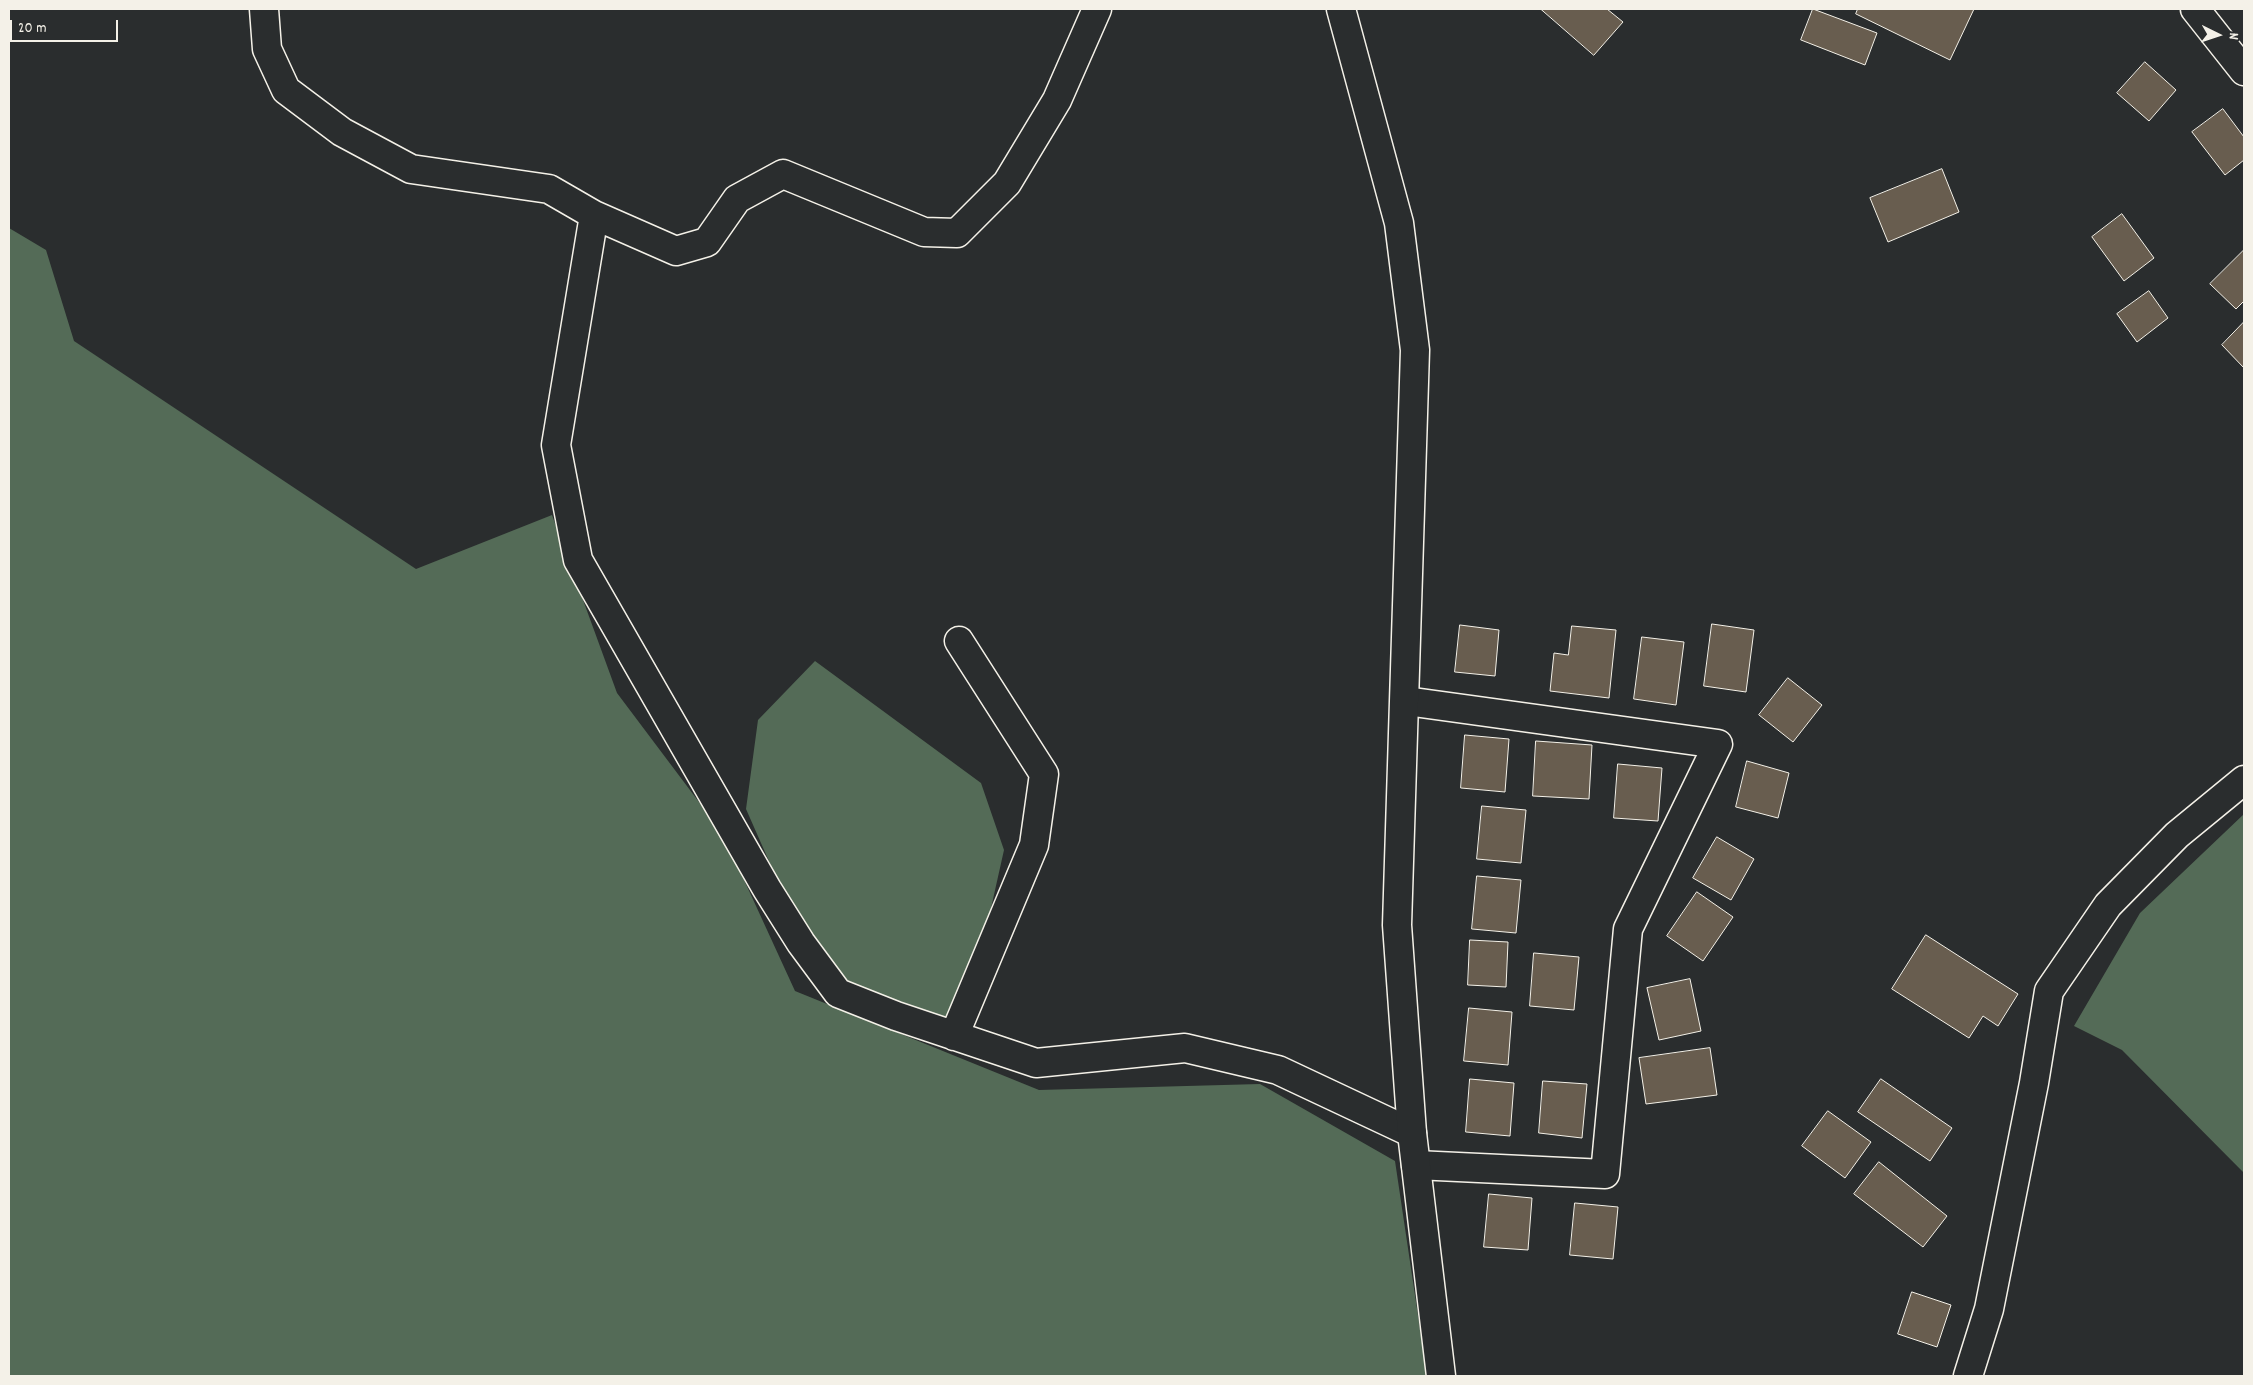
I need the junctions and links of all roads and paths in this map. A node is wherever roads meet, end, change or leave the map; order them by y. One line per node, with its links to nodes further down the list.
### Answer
1 (264, 9): 6 (street)
2 (1097, 9): 6 (street)
3 (1342, 9): 8 (street)
4 (2195, 9): 5 (street)
5 (2244, 70)
6 (594, 214): 10 (street)
7 (959, 641): 10 (street)
8 (1406, 701): 11 (street); 12 (street)
9 (2244, 780): 14 (street)
10 (954, 1036): 11 (street)
11 (1412, 1134): 12 (street)
12 (1416, 1165): 13 (street)
13 (1441, 1376)
14 (1968, 1376)

